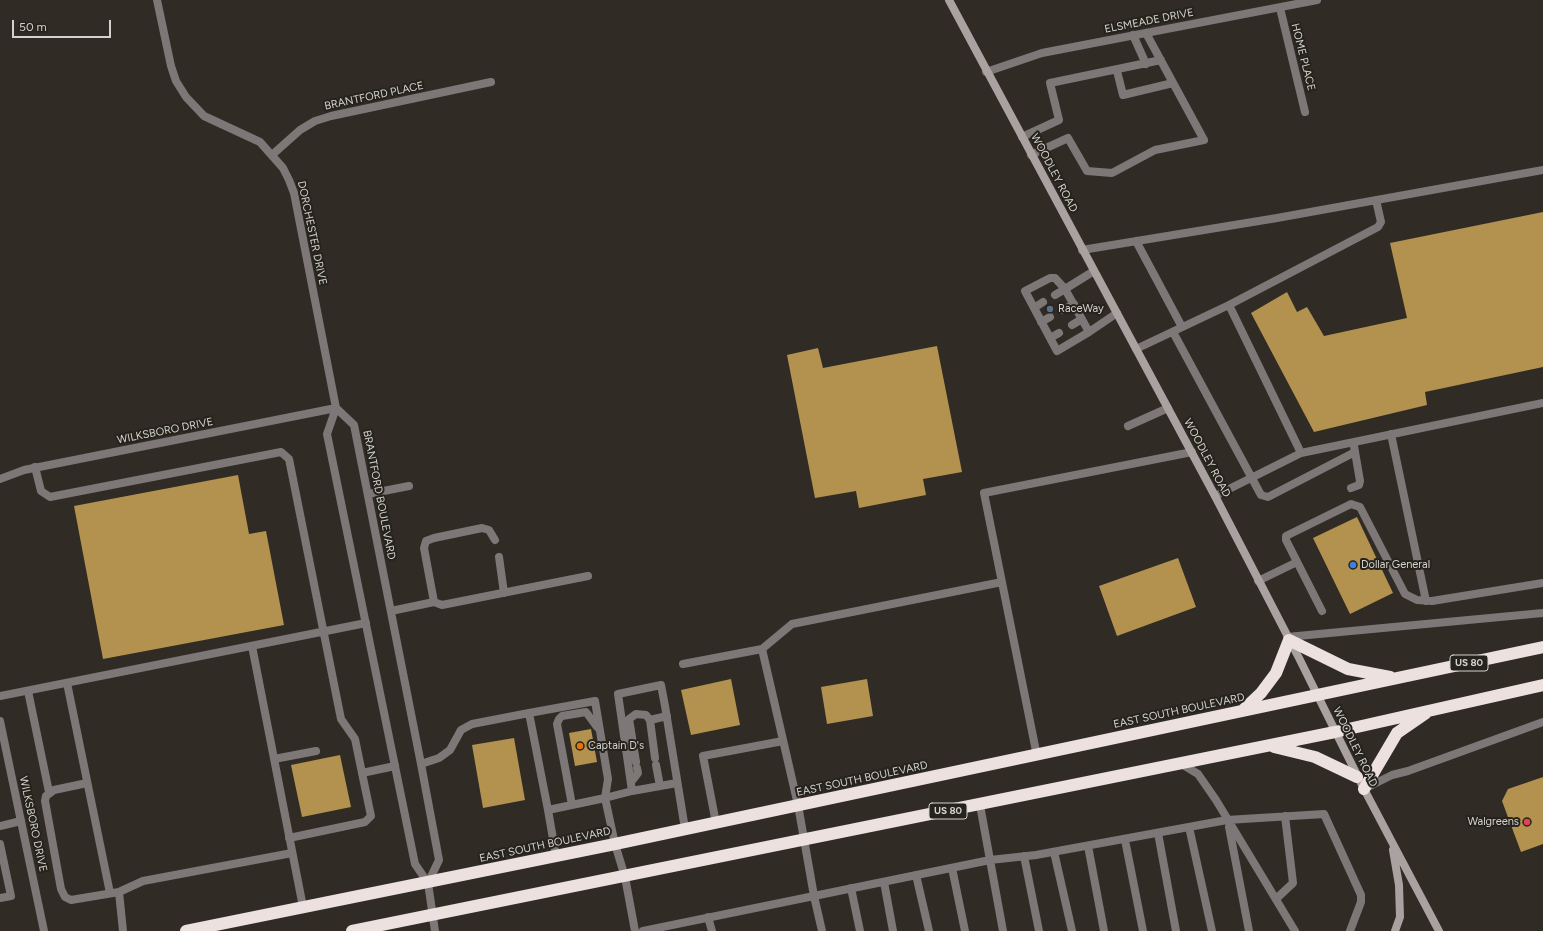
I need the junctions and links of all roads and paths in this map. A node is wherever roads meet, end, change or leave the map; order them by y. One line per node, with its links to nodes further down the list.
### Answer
1 (157, 0): 15 (street, DORCHESTER DRIVE)
2 (949, 0): 10 (street, WOODLEY ROAD)
3 (1317, 0): 4 (street, ELSMEADE DRIVE)
4 (1280, 8): 5 (street, ELSMEADE DRIVE); 13 (street, HOME PLACE)
5 (1146, 33): 6 (street, ELSMEADE DRIVE); 7 (street)
6 (1133, 35): 8 (street); 10 (street, ELSMEADE DRIVE)
7 (1161, 60): 8 (street); 12 (street)
8 (1146, 64): 9 (street)
9 (1117, 71): 12 (street); 14 (street)
10 (986, 72): 14 (street, WOODLEY ROAD)
11 (491, 82): 15 (street, BRANTFORD PLACE)
12 (1173, 83): 16 (street)
13 (1305, 112)
14 (1022, 137): 16 (street, WOODLEY ROAD)
15 (272, 155): 41 (street, DORCHESTER DRIVE)
16 (1032, 155): 20 (street, WOODLEY ROAD)
17 (1543, 170): 18 (street)
18 (1376, 200): 19 (street); 26 (street)
19 (1136, 241): 20 (street); 34 (street)
20 (1082, 250): 21 (street, WOODLEY ROAD)
21 (1094, 271): 22 (street); 29 (street, WOODLEY ROAD)
22 (1065, 289): 23 (street); 25 (street); 27 (street)
23 (1055, 295)
24 (1043, 302): 27 (street)
25 (1074, 304): 28 (street); 31 (street)
26 (1229, 305): 34 (street); 48 (street)
27 (1034, 308): 32 (street)
28 (1063, 310)
29 (1117, 313): 35 (street); 39 (street, WOODLEY ROAD)
30 (1050, 317): 32 (street)
31 (1082, 319): 33 (street); 35 (street)
32 (1041, 322): 38 (street)
33 (1072, 325)
34 (1182, 328): 36 (street)
35 (1089, 332): 38 (street)
36 (1172, 332): 39 (street); 50 (street)
37 (1059, 333): 38 (street)
38 (1050, 338)
39 (1136, 349): 42 (street, WOODLEY ROAD)
40 (1543, 403): 44 (street)
41 (336, 408): 49 (street, WILKSBORO DRIVE); 54 (street, BRANTFORD BOULEVARD); 69 (street)
42 (1168, 408): 43 (street); 46 (street, WOODLEY ROAD)
43 (1128, 426)
44 (1391, 434): 45 (street); 64 (street)
45 (1353, 442): 47 (street); 48 (street)
46 (1192, 452): 55 (street, WOODLEY ROAD); 61 (street)
47 (1355, 452): 50 (street); 53 (street)
48 (1301, 453): 50 (street)
49 (35, 467): 51 (street, WILKSBORO DRIVE); 70 (street)
50 (1250, 477): 55 (street)
51 (0, 479)
52 (409, 486): 54 (street)
53 (1351, 488)
54 (368, 494): 66 (street, BRANTFORD BOULEVARD)
55 (1215, 496): 60 (street, WOODLEY ROAD)
56 (495, 540): 65 (street)
57 (498, 557): 63 (street)
58 (1297, 562): 60 (street); 64 (street); 67 (street)
59 (588, 576): 63 (street)
60 (1258, 581): 71 (street, WOODLEY ROAD)
61 (1002, 582): 74 (street); 95 (street)
62 (1543, 583): 64 (street)
63 (504, 593): 65 (street)
64 (1426, 601)
65 (434, 602): 66 (street)
66 (392, 611): 98 (street, BRANTFORD BOULEVARD)
67 (1322, 611)
68 (1543, 613): 71 (street)
69 (366, 623): 70 (street); 99 (street)
70 (323, 631): 72 (street); 100 (street)
71 (1288, 638): 76 (highway); 80 (street, WOODLEY ROAD); 83 (highway)
72 (252, 646): 77 (street); 96 (street)
73 (1543, 647): 76 (highway, EAST SOUTH BOULEVARD / US 80)
74 (762, 649): 75 (street); 91 (street)
75 (684, 664)
76 (1396, 678): 80 (highway, EAST SOUTH BOULEVARD / US 80)
77 (67, 683): 79 (street); 102 (street)
78 (1543, 685): 82 (highway, US 80)
79 (28, 691): 81 (street); 107 (street)
80 (1317, 695): 83 (highway, EAST SOUTH BOULEVARD / US 80); 90 (street, WOODLEY ROAD)
81 (0, 696)
82 (1432, 710): 90 (highway, US 80); 106 (highway)
83 (1241, 712): 95 (highway, EAST SOUTH BOULEVARD / US 80)
84 (529, 713): 89 (street); 98 (street); 112 (street)
85 (667, 716): 86 (street); 103 (street); 105 (street)
86 (650, 720): 104 (street); 105 (street)
87 (0, 721): 92 (street, WILKSBORO DRIVE)
88 (1543, 722): 106 (street)
89 (600, 731): 108 (street); 109 (street)
90 (1335, 732): 93 (highway, US 80); 101 (street, WOODLEY ROAD)
91 (783, 741): 110 (street); 116 (street)
92 (2, 743): 115 (street, WILKSBORO DRIVE)
93 (1267, 746): 97 (highway, US 80); 101 (highway)
94 (316, 751): 96 (street)
95 (1037, 756): 110 (highway, EAST SOUTH BOULEVARD / US 80)
96 (274, 760): 121 (street)
97 (1180, 763): 111 (highway, US 80); 114 (street)
98 (421, 764): 138 (street, BRANTFORD BOULEVARD)
99 (395, 766): 100 (street); 138 (street)
100 (362, 773): 121 (street)
101 (1357, 776): 106 (street, WOODLEY ROAD)
102 (87, 783): 107 (street); 141 (street)
103 (677, 783): 104 (street); 119 (street)
104 (660, 786): 105 (street)
105 (632, 787): 108 (street)
106 (1364, 789): 124 (street, WOODLEY ROAD)
107 (49, 792): 141 (street)
108 (605, 798): 109 (street); 126 (street)
109 (572, 805): 112 (street)
110 (798, 805): 116 (highway, EAST SOUTH BOULEVARD / US 80); 123 (street)
111 (980, 805): 123 (highway, US 80); 133 (street)
112 (548, 810): 130 (street)
113 (1286, 816): 114 (street); 144 (street); 170 (street)
114 (1228, 820): 118 (street); 144 (street); 168 (street)
115 (21, 822): 117 (street); 148 (street, WILKSBORO DRIVE)
116 (716, 822): 119 (highway, EAST SOUTH BOULEVARD / US 80)
117 (0, 826)
118 (1189, 827): 120 (street); 167 (street)
119 (685, 829): 126 (highway, EAST SOUTH BOULEVARD / US 80)
120 (1158, 832): 122 (street); 166 (street)
121 (289, 838): 129 (street)
122 (1125, 840): 127 (street); 165 (street)
123 (804, 841): 136 (highway, US 80); 142 (street)
124 (1391, 842): 171 (street); 172 (street, WOODLEY ROAD)
125 (0, 844): 132 (street)
126 (615, 844): 130 (highway, EAST SOUTH BOULEVARD / US 80); 136 (street)
127 (1088, 846): 128 (street); 164 (street)
128 (1054, 852): 131 (street); 163 (street)
129 (292, 853): 140 (street); 145 (street)
130 (556, 856): 138 (highway, EAST SOUTH BOULEVARD / US 80)
131 (1024, 856): 133 (street); 162 (street)
132 (2, 860): 143 (street)
133 (990, 860): 134 (street); 161 (street)
134 (952, 868): 135 (street); 160 (street)
135 (916, 875): 137 (street); 159 (street)
136 (625, 877): 146 (highway, US 80); 153 (street)
137 (884, 882): 139 (street); 158 (street)
138 (428, 883): 145 (highway, EAST SOUTH BOULEVARD / US 80); 146 (street)
139 (851, 888): 142 (street); 157 (street)
140 (119, 892): 141 (street); 149 (street)
141 (110, 893)
142 (814, 896): 147 (street); 156 (street)
143 (0, 898)
144 (1276, 899): 169 (street)
145 (303, 908): 150 (highway, EAST SOUTH BOULEVARD / US 80)
146 (433, 915): 151 (highway, US 80); 152 (street)
147 (708, 917): 154 (street); 155 (street)
148 (44, 931)
149 (123, 931)
150 (186, 931)
151 (352, 931)
152 (435, 931)
153 (635, 931)
154 (643, 931)
155 (712, 931)
156 (822, 931)
157 (860, 931)
158 (894, 931)
159 (929, 931)
160 (965, 931)
161 (1004, 931)
162 (1039, 931)
163 (1072, 931)
164 (1104, 931)
165 (1143, 931)
166 (1176, 931)
167 (1212, 931)
168 (1249, 931)
169 (1295, 931)
170 (1350, 931)
171 (1395, 931)
172 (1439, 931)

